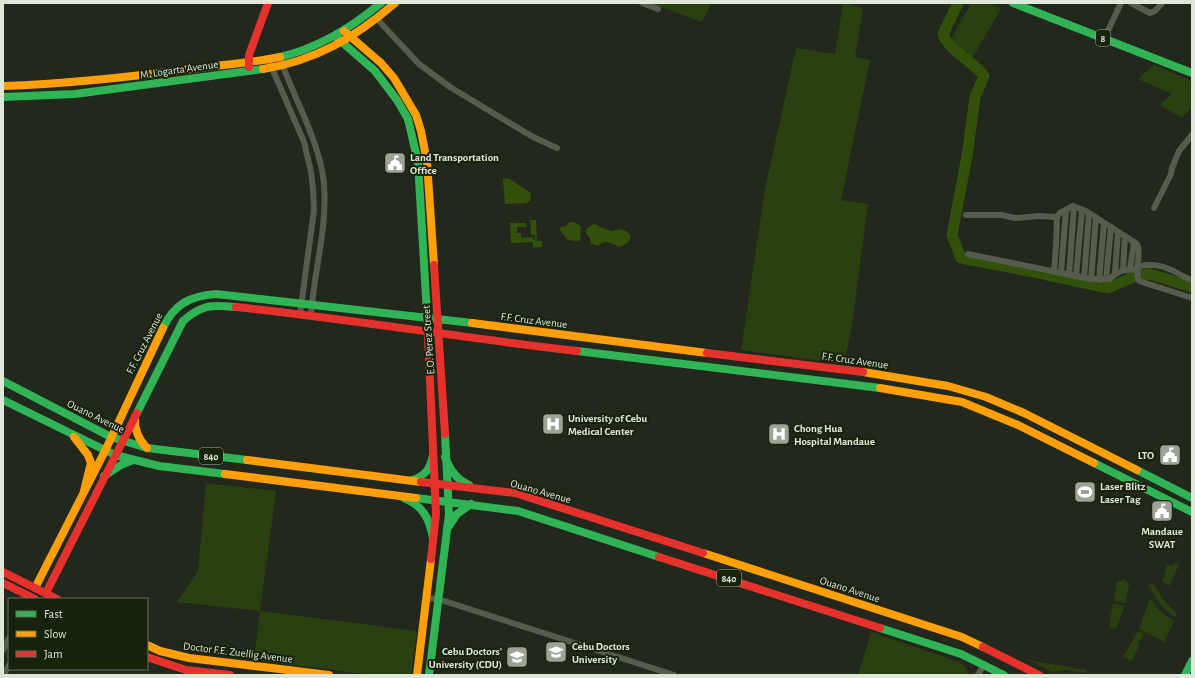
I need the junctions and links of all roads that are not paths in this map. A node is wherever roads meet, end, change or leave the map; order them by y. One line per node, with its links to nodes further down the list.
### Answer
1 (268, 3): 18 (main road)
2 (381, 3): 11 (main road, M. Logarta Avenue)
3 (395, 3): 10 (main road, M. Logarta Avenue)
4 (642, 3): 9 (street)
5 (1013, 3): 14 (main road, 8)
6 (1120, 3): 14 (street)
7 (1131, 3): 8 (street)
8 (1162, 3)
9 (658, 9)
10 (377, 19): 13 (main road, M. Logarta Avenue); 26 (street)
11 (344, 31): 12 (main road, M. Logarta Avenue); 13 (main road, E.O. Perez Street)
12 (335, 36): 15 (main road, E.O. Perez Street); 16 (main road, M. Logarta Avenue)
13 (352, 37): 15 (main road, M. Logarta Avenue); 27 (main road, E.O. Perez Street)
14 (1104, 39): 22 (main road, 8)
15 (343, 42): 19 (main road, M. Logarta Avenue); 28 (main road, E.O. Perez Street)
16 (279, 57): 17 (main road, M. Logarta Avenue); 19 (street)
17 (268, 59): 18 (main road, M. Logarta Avenue); 20 (street)
18 (248, 62): 21 (main road); 23 (main road, M. Logarta Avenue)
19 (282, 65): 20 (main road, M. Logarta Avenue); 63 (street)
20 (271, 67): 21 (main road, M. Logarta Avenue); 62 (street)
21 (250, 71): 24 (main road, M. Logarta Avenue)
22 (1192, 73)
23 (3, 86)
24 (3, 97)
25 (1192, 135): 30 (street)
26 (557, 148)
27 (429, 185): 28 (main road); 67 (main road, E.O. Perez Street)
28 (420, 186): 66 (main road, E.O. Perez Street)
29 (1074, 207): 31 (street); 32 (street); 43 (street)
30 (1154, 208)
31 (1066, 210): 35 (street); 42 (street)
32 (1082, 210): 34 (street); 44 (street)
33 (966, 214): 35 (street)
34 (1089, 214): 36 (street); 45 (street)
35 (1057, 217): 41 (street)
36 (1096, 218): 37 (street); 46 (street)
37 (1104, 223): 38 (street); 47 (street)
38 (1111, 227): 39 (street); 58 (street)
39 (1118, 232): 40 (street); 51 (street)
40 (1125, 236): 49 (street); 52 (street)
41 (1056, 246): 42 (street); 50 (street)
42 (1063, 246): 43 (street); 53 (street)
43 (1071, 246): 44 (street); 54 (street)
44 (1079, 246): 45 (street); 55 (street)
45 (1086, 246): 46 (street); 56 (street)
46 (1094, 247): 47 (street); 57 (street)
47 (1101, 247): 59 (street)
48 (968, 254): 50 (street)
49 (1123, 270): 51 (street); 52 (street)
50 (1054, 272): 53 (street)
51 (1115, 273): 58 (street)
52 (1135, 273): 60 (street); 61 (street)
53 (1062, 274): 54 (street)
54 (1069, 275): 55 (street)
55 (1076, 276): 56 (street)
56 (1084, 278): 57 (street)
57 (1091, 279): 59 (street)
58 (1106, 279): 59 (street)
59 (1099, 280)
60 (1192, 280)
61 (1192, 298)
62 (301, 303): 63 (main road, F.F. Cruz Avenue); 64 (street); 74 (main road, F.F. Cruz Avenue)
63 (312, 304): 65 (street); 66 (main road, F.F. Cruz Avenue)
64 (300, 314): 65 (main road); 72 (main road)
65 (311, 315): 68 (main road)
66 (426, 317): 67 (main road, F.F. Cruz Avenue); 68 (main road, E.O. Perez Street)
67 (437, 318): 69 (main road, E.O. Perez Street); 89 (main road, F.F. Cruz Avenue)
68 (427, 332): 69 (main road); 79 (main road, E.O. Perez Street)
69 (439, 334): 80 (main road, E.O. Perez Street); 93 (main road)
70 (3, 381): 74 (main road, Ouano Avenue / 840)
71 (3, 400): 73 (main road, 840)
72 (135, 417): 75 (main road); 76 (main road)
73 (72, 434): 77 (main road, 840); 87 (main road)
74 (111, 437): 75 (main road, Ouano Avenue / 840); 77 (main road, F.F. Cruz Avenue)
75 (122, 441): 76 (main road, Ouano Avenue / 840); 78 (main road)
76 (147, 448): 83 (main road, Ouano Avenue / 840)
77 (104, 451): 78 (main road, 840); 87 (main road, F.F. Cruz Avenue)
78 (115, 455): 81 (main road, 840); 82 (main road)
79 (433, 455): 83 (main road); 84 (main road, E.O. Perez Street)
80 (445, 457): 85 (main road, E.O. Perez Street); 86 (main road)
81 (133, 460): 82 (main road); 88 (main road, 840)
82 (104, 476): 101 (main road)
83 (410, 481): 84 (main road, Ouano Avenue / 840)
84 (434, 484): 85 (main road, Ouano Avenue / 840); 90 (main road, E.O. Perez Street)
85 (447, 486): 86 (main road, Ouano Avenue / 840); 91 (main road, E.O. Perez Street)
86 (481, 489): 96 (main road, Ouano Avenue / 840)
87 (84, 491): 100 (main road, F.F. Cruz Avenue)
88 (394, 495): 90 (main road, 840); 95 (main road)
89 (1192, 498)
90 (435, 500): 91 (main road, 840); 95 (main road, E.O. Perez Street)
91 (448, 501): 92 (main road, 840); 94 (main road, E.O. Perez Street)
92 (471, 504): 94 (main road); 97 (main road, 840)
93 (1192, 512)
94 (447, 529): 104 (main road, E.O. Perez Street)
95 (433, 539): 103 (main road, E.O. Perez Street)
96 (663, 541): 97 (main road); 118 (main road, Ouano Avenue / 840)
97 (660, 556): 110 (main road, 840)
98 (3, 572): 100 (main road)
99 (3, 583): 102 (main road)
100 (35, 588): 101 (main road); 102 (street, F.F. Cruz Avenue)
101 (44, 596)
102 (32, 598)
103 (427, 598): 104 (street); 113 (main road, E.O. Perez Street)
104 (438, 599): 114 (main road, E.O. Perez Street); 115 (street)
105 (8, 640): 107 (street)
106 (148, 645): 112 (main road, Doctor F.E. Zuellig Avenue)
107 (3, 650)
108 (148, 657): 111 (main road, Doctor F.E. Zuellig Avenue)
109 (1192, 661): 119 (main road)
110 (984, 664): 116 (street); 117 (main road, 840)
111 (230, 675)
112 (329, 675)
113 (417, 675)
114 (429, 675)
115 (674, 675)
116 (978, 675)
117 (1004, 675)
118 (1039, 675)
119 (1185, 675)

